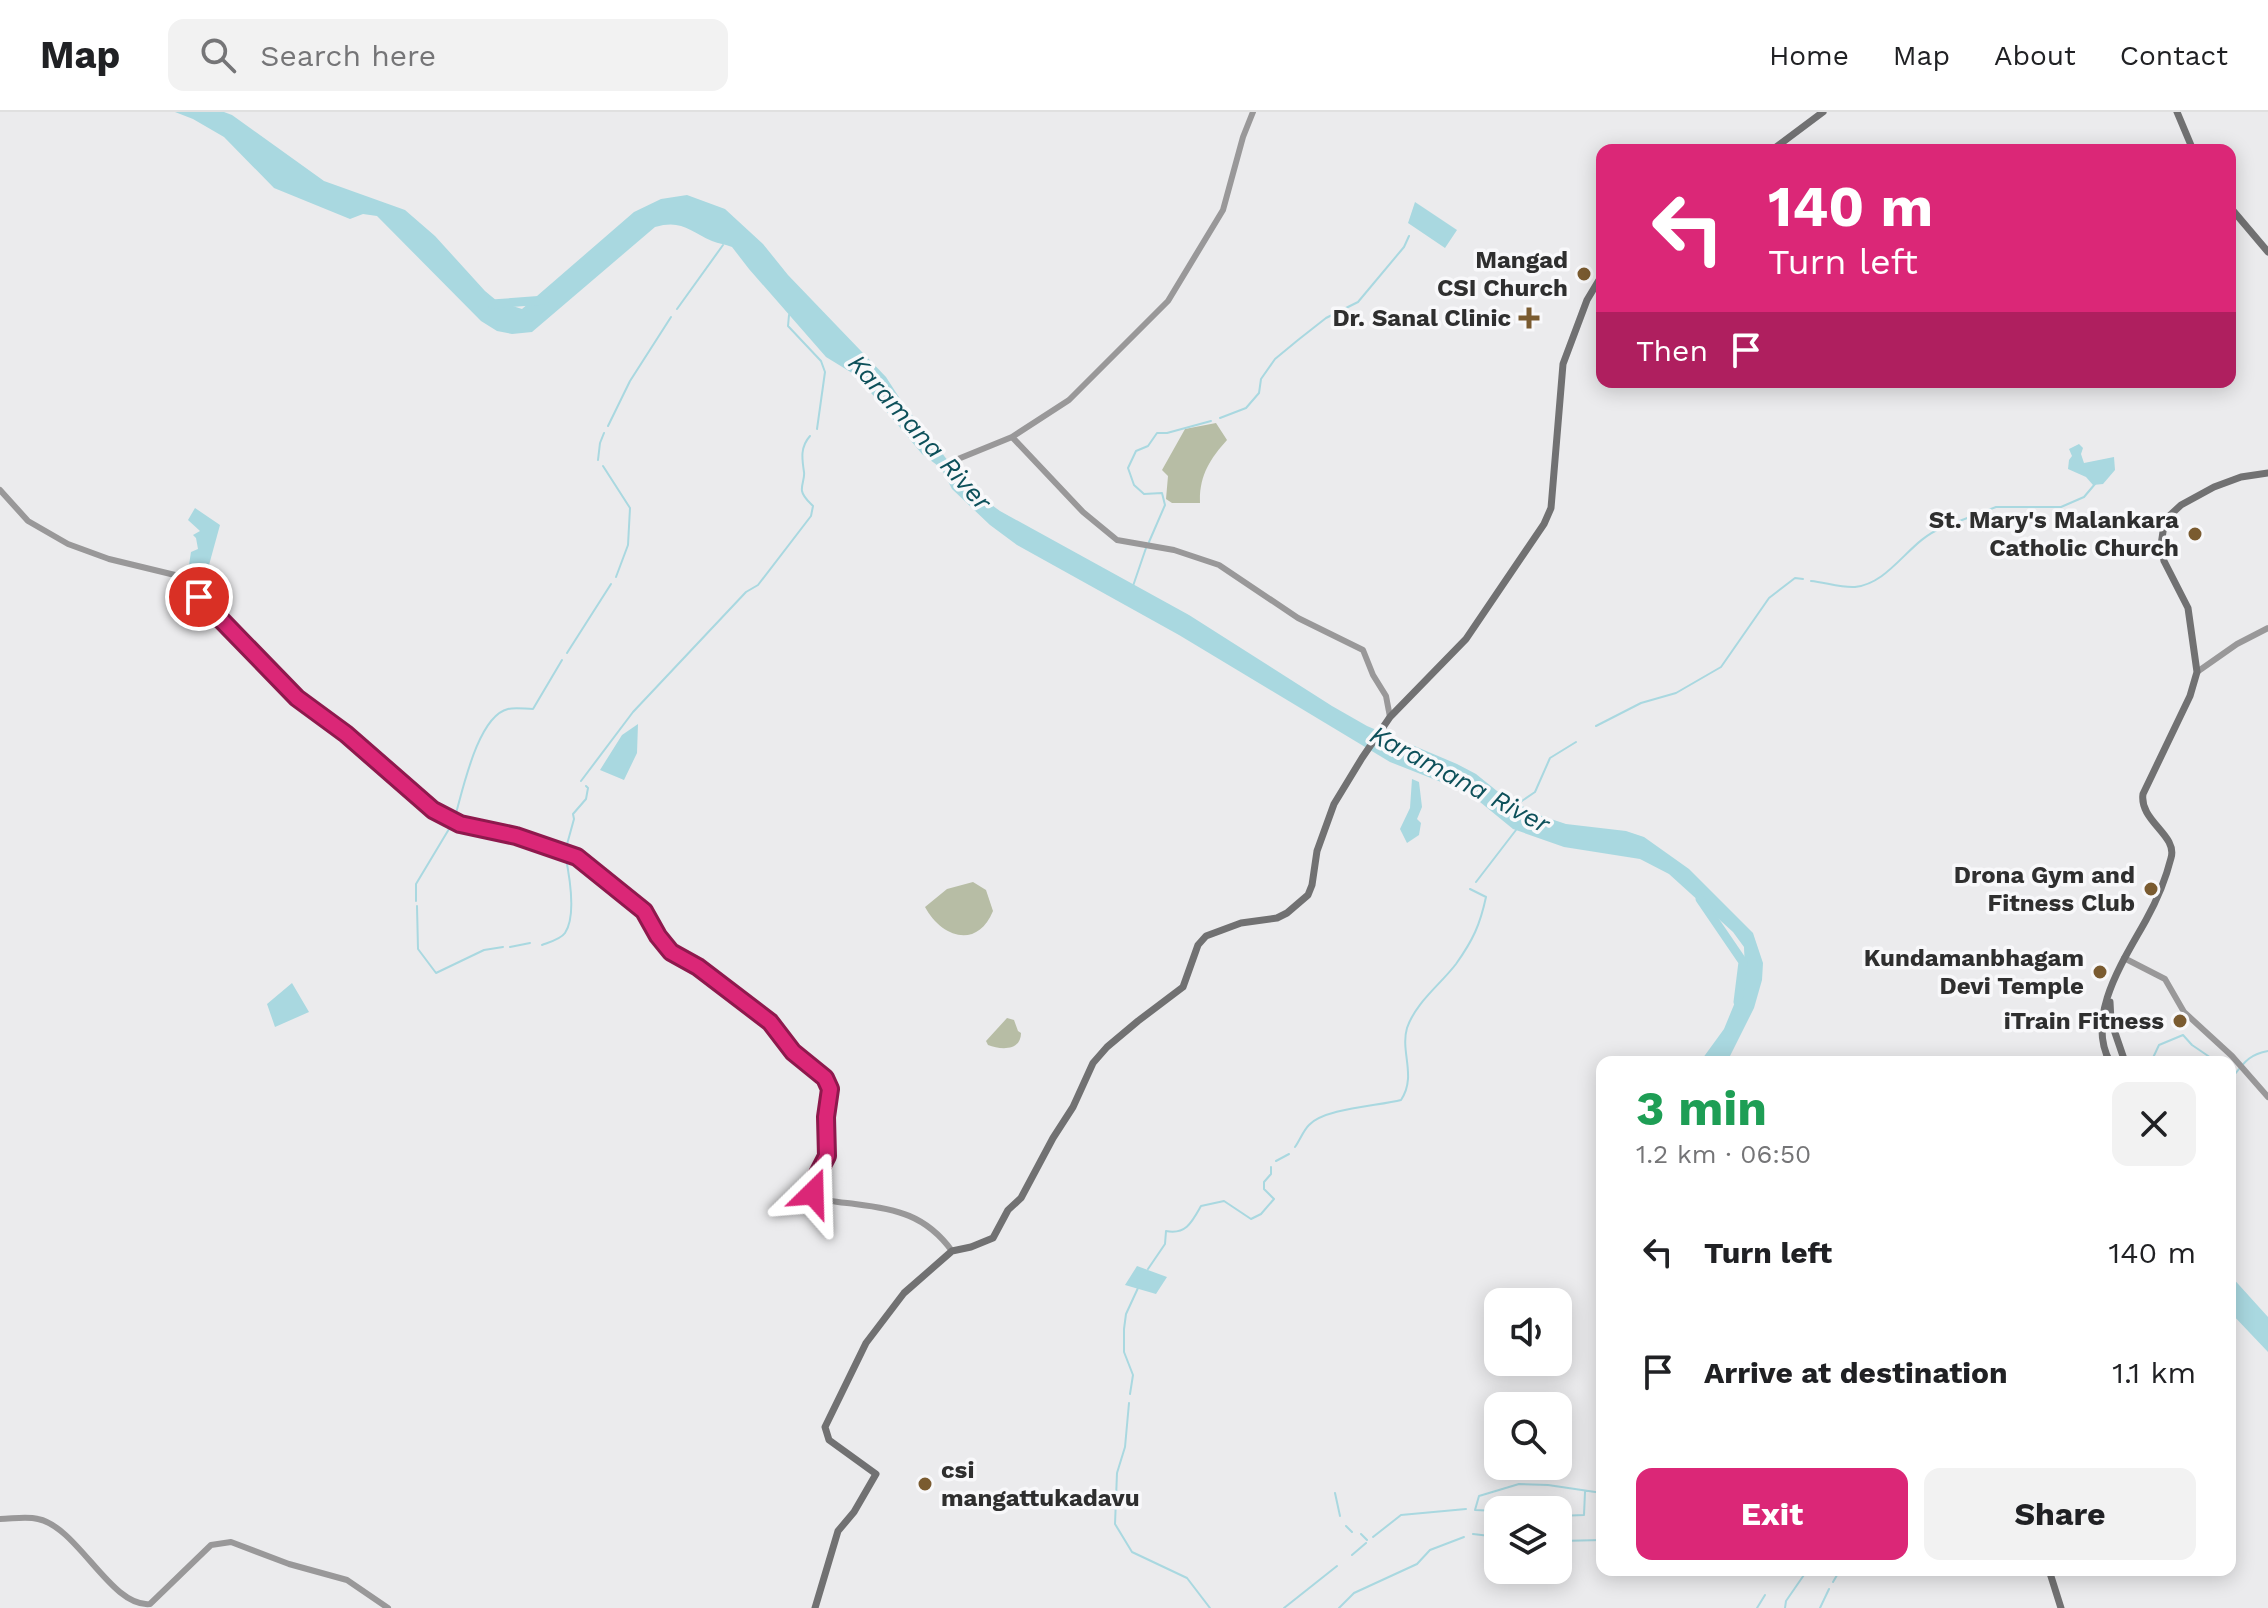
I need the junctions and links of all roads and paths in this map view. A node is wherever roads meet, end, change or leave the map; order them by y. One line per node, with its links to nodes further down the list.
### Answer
1 (1253, 112): 9 (street)
2 (1823, 112): 4 (main road)
3 (2177, 112): 5 (main road)
4 (1780, 144)
5 (2190, 144)
6 (2236, 214): 7 (main road)
7 (2268, 252)
8 (1596, 285): 15 (main road)
9 (1012, 437): 10 (street); 15 (street)
10 (958, 459)
11 (2268, 473): 14 (main road)
12 (0, 490): 23 (street)
13 (2268, 628): 14 (street)
14 (2197, 672): 16 (main road)
15 (1390, 717): 23 (main road)
16 (2123, 958): 17 (main road); 20 (street)
17 (2109, 995): 18 (main road); 19 (main road)
18 (2107, 1056)
19 (2123, 1056)
20 (2231, 1056)
21 (2236, 1060): 22 (street)
22 (2268, 1097)
23 (952, 1251): 27 (main road)
24 (0, 1519): 26 (street)
25 (2051, 1576): 28 (main road)
26 (388, 1608)
27 (815, 1608)
28 (2061, 1608)

